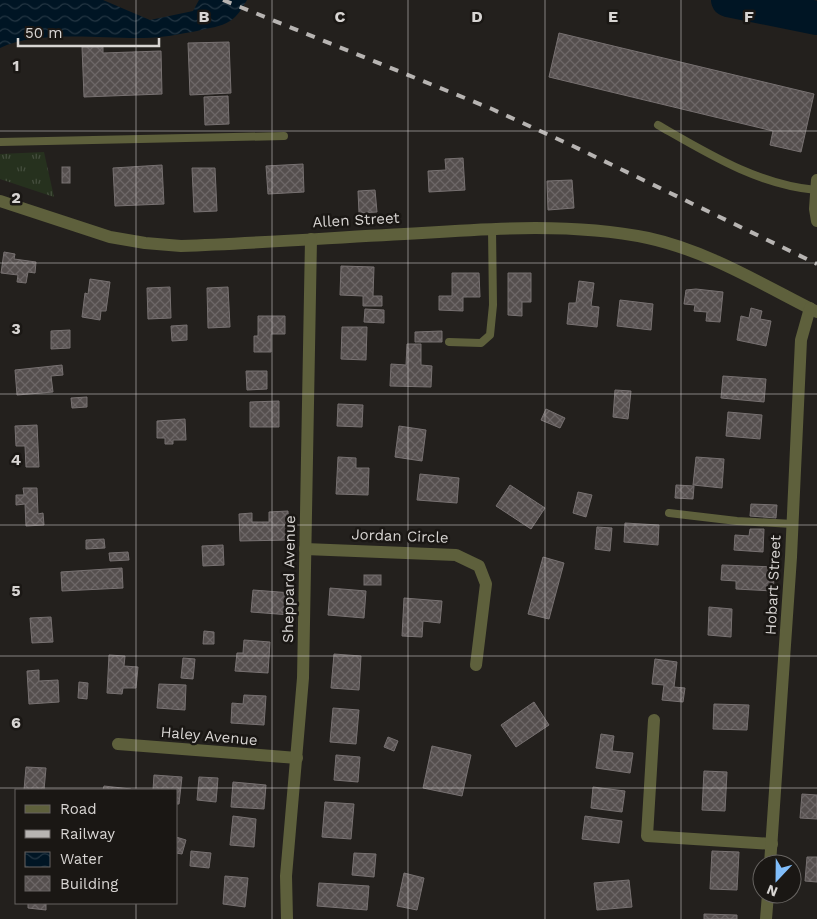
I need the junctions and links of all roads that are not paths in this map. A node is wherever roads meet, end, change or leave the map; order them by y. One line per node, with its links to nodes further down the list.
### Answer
1 (658, 125): 4 (lane)
2 (284, 136): 3 (lane)
3 (0, 142)
4 (816, 185): 6 (street)
5 (0, 201): 8 (street, Allen Street)
6 (817, 221)
7 (492, 229): 8 (street, Allen Street); 9 (street, Allen Street); 10 (lane)
8 (311, 239): 13 (street, Sheppard Avenue)
9 (813, 310): 12 (street, Hobart Street)
10 (449, 342)
11 (669, 513): 12 (lane)
12 (793, 524): 18 (street, Hobart Street)
13 (305, 549): 14 (street, Jordan Circle); 17 (street, Sheppard Avenue)
14 (476, 665)
15 (654, 720): 18 (street)
16 (118, 744): 17 (street, Haley Avenue)
17 (297, 758): 21 (street, Sheppard Avenue)
18 (772, 844): 19 (street, Hobart Street)
19 (771, 854)
20 (767, 904): 22 (street)
21 (287, 919)
22 (766, 919)

